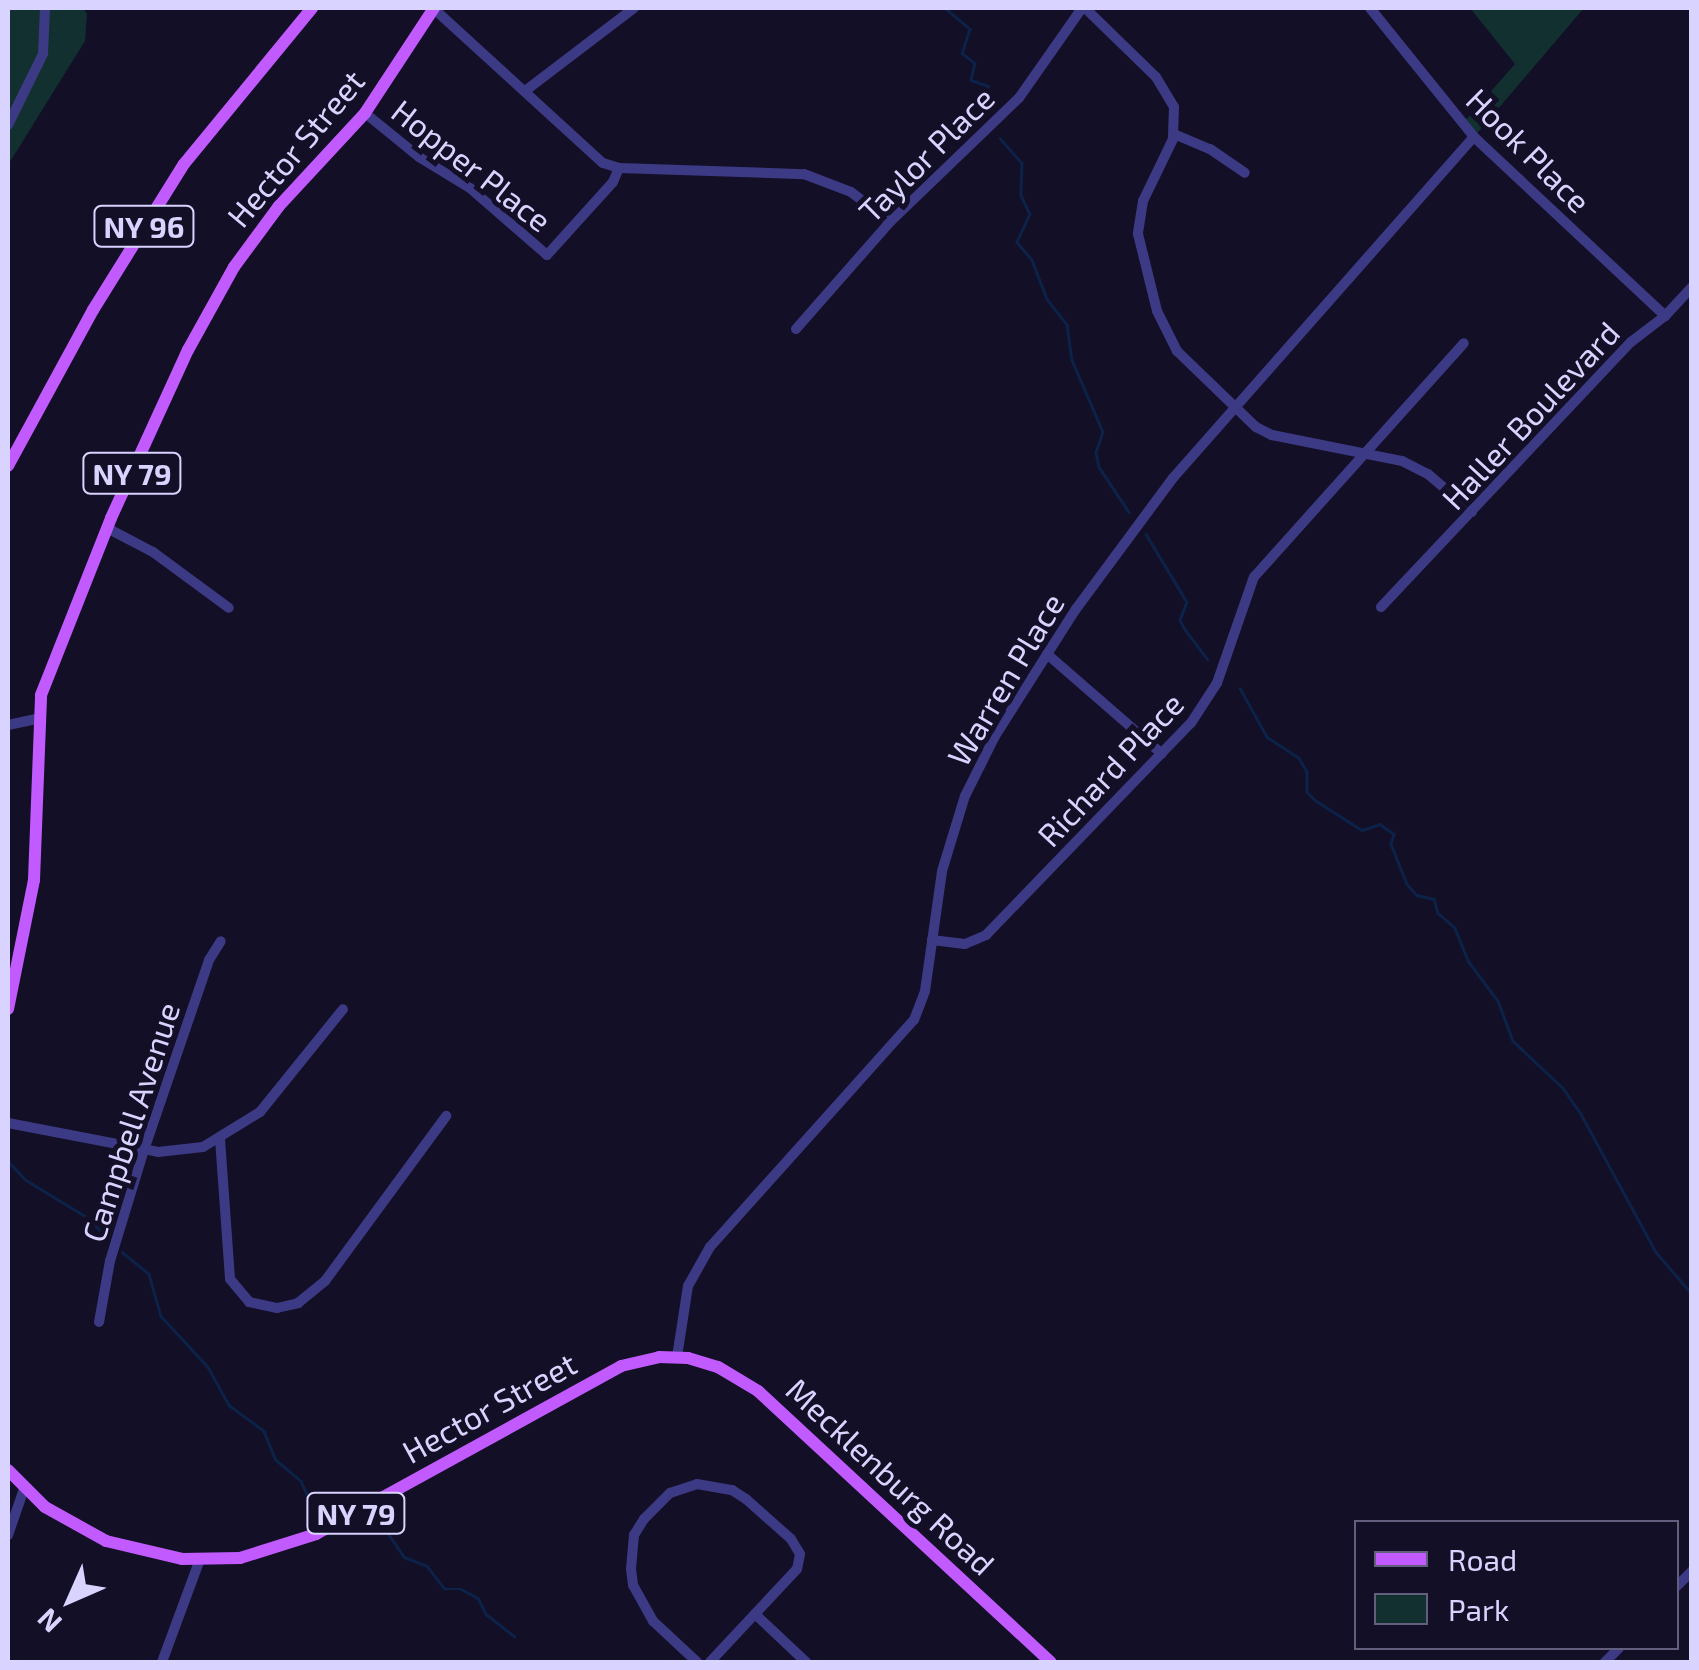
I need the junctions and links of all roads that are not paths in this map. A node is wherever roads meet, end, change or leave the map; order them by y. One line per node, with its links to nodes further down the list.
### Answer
1 (45, 8): 9 (street)
2 (312, 8): 21 (main road, NY 96)
3 (434, 8): 7 (street); 8 (main road, Hector Street / NY 79)
4 (634, 8): 7 (street)
5 (1083, 8): 10 (street); 14 (street, Taylor Place)
6 (1370, 8): 11 (street, Hook Place)
7 (525, 91): 12 (street)
8 (365, 113): 12 (street, Hopper Place); 23 (main road, Hector Street / NY 79)
9 (8, 126)
10 (1174, 134): 13 (street); 19 (street)
11 (1474, 137): 16 (street, Hook Place); 19 (street, Warren Place)
12 (619, 168): 14 (street)
13 (1245, 173)
14 (890, 222): 17 (street, Taylor Place)
15 (1692, 287): 16 (street, Haller Boulevard)
16 (1665, 316): 22 (street, Haller Boulevard)
17 (796, 329)
18 (1464, 343): 20 (street, Richard Place)
19 (1233, 408): 20 (street); 26 (street, Warren Place)
20 (1365, 452): 22 (street); 29 (street, Richard Place)
21 (8, 466)
22 (1472, 512): 24 (street, Haller Boulevard)
23 (108, 528): 25 (street); 27 (main road, Hector Street / NY 79)
24 (1381, 607)
25 (229, 608)
26 (1048, 654): 29 (street); 30 (street, Warren Place)
27 (37, 719): 28 (street); 32 (main road, Hector Street / NY 79)
28 (8, 725)
29 (1162, 754): 30 (street, Richard Place)
30 (932, 940): 39 (street, Warren Place)
31 (221, 942): 37 (street, Campbell Avenue)
32 (8, 1009)
33 (343, 1009): 36 (street)
34 (446, 1116): 36 (street)
35 (8, 1123): 37 (street)
36 (220, 1139): 37 (street)
37 (144, 1150): 38 (street, Campbell Avenue)
38 (99, 1322)
39 (677, 1357): 43 (main road, Hector Street / NY 79); 45 (main road, Mecklenburg Road / NY 79)
40 (8, 1470): 41 (main road, Hector Street / NY 79)
41 (24, 1489): 42 (street); 43 (main road, Hector Street / NY 79)
42 (8, 1535)
43 (200, 1560): 46 (street)
44 (755, 1614): 47 (street); 48 (street); 49 (street)
45 (1035, 1657): 50 (main road, Mecklenburg Road / NY 79)
46 (162, 1662)
47 (696, 1662)
48 (710, 1662)
49 (806, 1662)
50 (1051, 1662)

